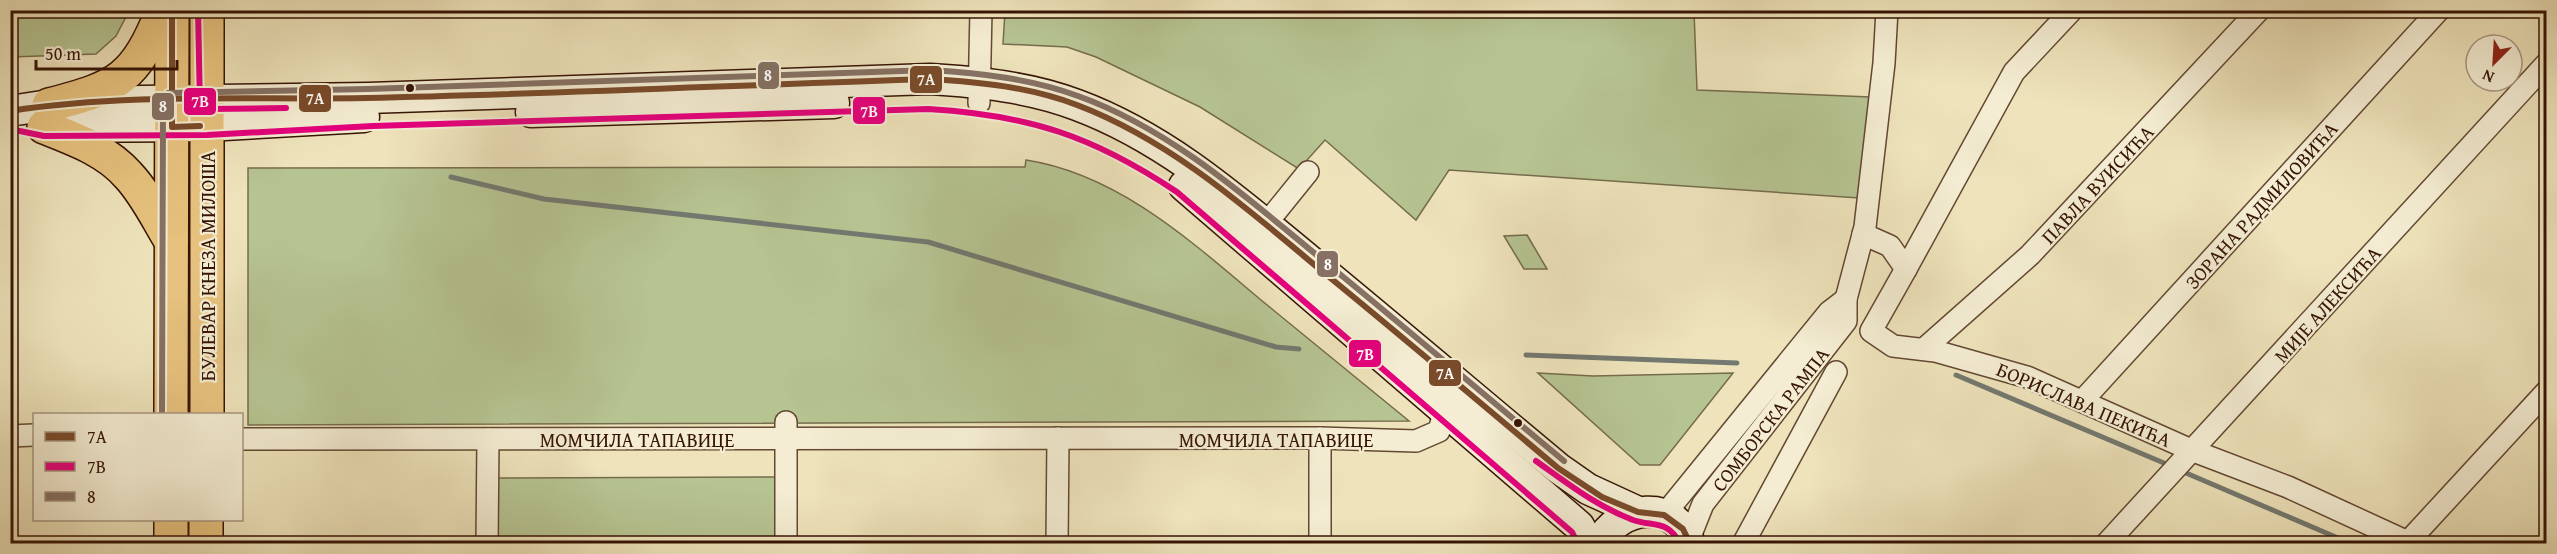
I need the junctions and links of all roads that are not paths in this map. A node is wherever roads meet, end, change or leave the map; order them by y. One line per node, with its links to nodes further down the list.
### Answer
1 (163, 10): 14 (main road)
2 (172, 10): 13 (main road, БУЛЕВАР КНЕЗА МИЛОША)
3 (207, 10): 12 (main road, БУЛЕВАР КНЕЗА МИЛОША)
4 (981, 10): 10 (street)
5 (1887, 10): 18 (street, СОМБОРСКА РАМПА)
6 (2072, 10): 20 (street)
7 (2259, 10): 22 (street, ПАВЛА ВУИСИЋА)
8 (2439, 10): 25 (street, ЗОРАНА РАДМИЛОВИЋА)
9 (2547, 64): 36 (street, МИЈЕ АЛЕКСИЋА)
10 (980, 92): 12 (street); 17 (street); 28 (street)
11 (10, 111): 14 (street)
12 (207, 113): 13 (street); 27 (main road, БУЛЕВАР КНЕЗА МИЛОША)
13 (172, 114): 14 (street); 19 (main road, БУЛЕВАР КНЕЗА МИЛОША)
14 (46, 116): 15 (street); 19 (main road)
15 (10, 120)
16 (1308, 172): 17 (street)
17 (1266, 224): 37 (street)
18 (1863, 234): 20 (street); 21 (street, СОМБОРСКА РАМПА)
19 (171, 241): 26 (main road, БУЛЕВАР КНЕЗА МИЛОША)
20 (1906, 269): 22 (street, БОРИСЛАВА ПЕКИЋА)
21 (1846, 299): 37 (street, СОМБОРСКА РАМПА); 40 (street, СОМБОРСКА РАМПА)
22 (1925, 348): 25 (street, БОРИСЛАВА ПЕКИЋА)
23 (1836, 372): 50 (street, СОМБОРСКА РАМПА)
24 (2547, 392): 41 (street)
25 (2083, 400): 36 (street, БОРИСЛАВА ПЕКИЋА)
26 (171, 413)
27 (207, 413)
28 (1435, 420): 33 (street, МОМЧИЛА ТАПАВИЦЕ); 48 (street)
29 (786, 430): 32 (street, МОМЧИЛА ТАПАВИЦЕ); 35 (street, МОМЧИЛА ТАПАВИЦЕ); 45 (street)
30 (33, 435): 31 (street)
31 (10, 436)
32 (1058, 438): 33 (street, МОМЧИЛА ТАПАВИЦЕ); 46 (street)
33 (1320, 438): 47 (street)
34 (243, 439): 35 (street, МОМЧИЛА ТАПАВИЦЕ)
35 (488, 439): 44 (street)
36 (2180, 463): 41 (street, БОРИСЛАВА ПЕКИЋА); 51 (street, МИЈЕ АЛЕКСИЋА)
37 (1651, 513): 40 (street); 49 (street)
38 (171, 521): 42 (main road)
39 (206, 521): 43 (main road)
40 (1689, 541)
41 (2409, 542)
42 (171, 543)
43 (206, 543)
44 (487, 543)
45 (786, 543)
46 (1057, 543)
47 (1320, 543)
48 (1589, 543)
49 (1599, 543)
50 (1743, 543)
51 (2106, 543)

